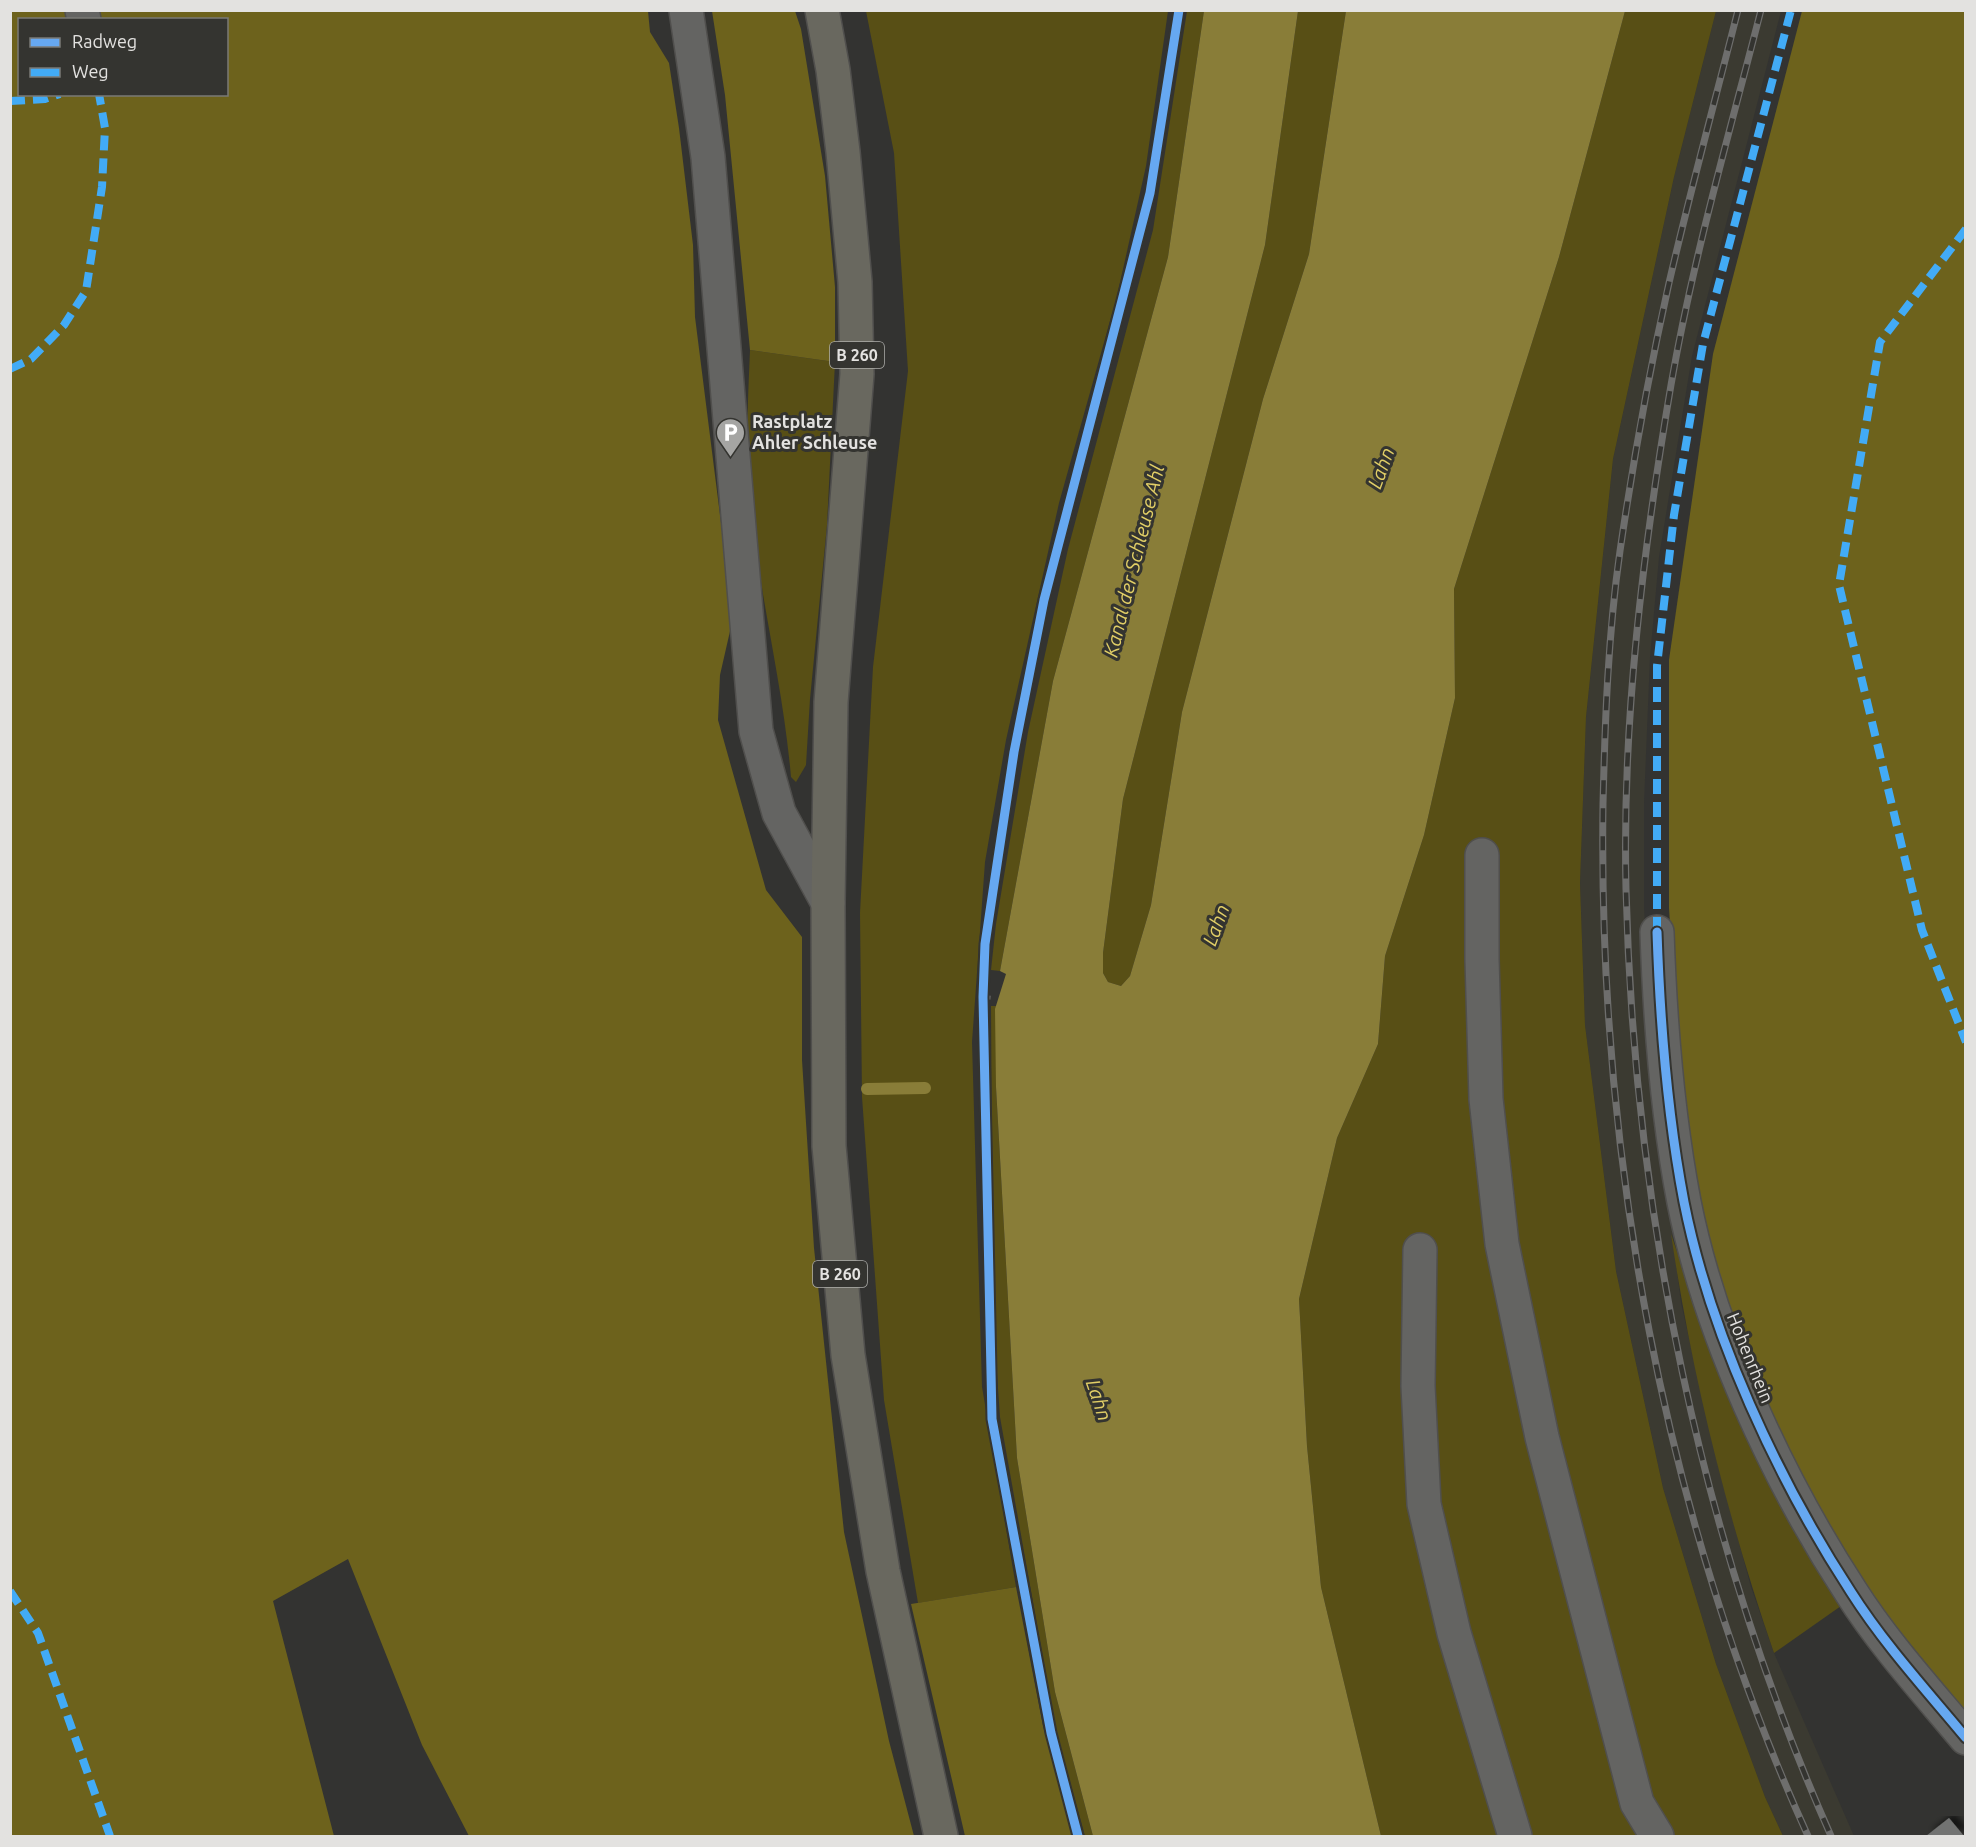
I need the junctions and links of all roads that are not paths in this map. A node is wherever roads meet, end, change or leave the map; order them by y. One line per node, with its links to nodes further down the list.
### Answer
1 (822, 10): 4 (main road, B 260)
2 (681, 15): 4 (street)
3 (1482, 855): 8 (street)
4 (828, 903): 9 (main road, B 260)
5 (1657, 932): 7 (street, Hohenrhein)
6 (1420, 1250): 10 (street)
7 (1965, 1738)
8 (1651, 1835)
9 (941, 1836)
10 (1515, 1836)

